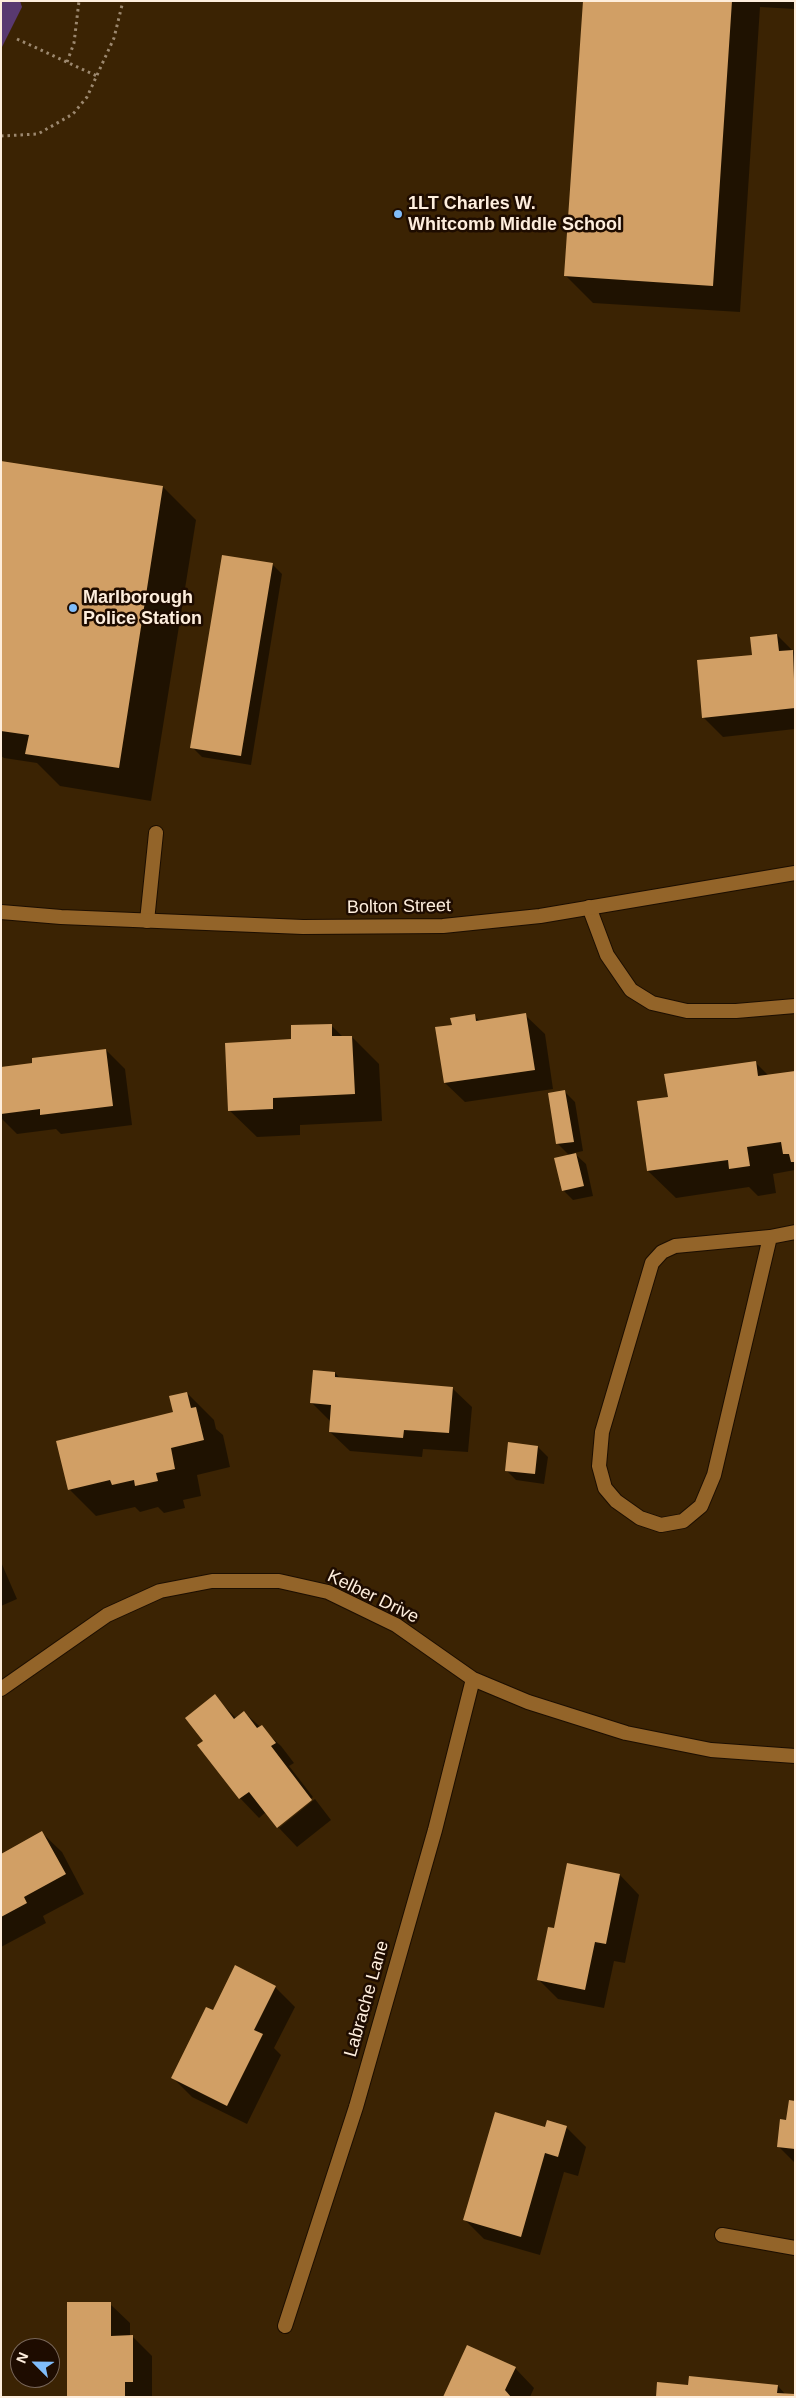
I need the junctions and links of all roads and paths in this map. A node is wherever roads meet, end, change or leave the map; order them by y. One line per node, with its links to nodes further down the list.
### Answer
1 (79, 1): 4 (path)
2 (123, 1): 5 (path)
3 (17, 39): 4 (path)
4 (67, 62): 5 (path)
5 (97, 76): 6 (path)
6 (1, 136)
7 (156, 833): 11 (street)
8 (795, 873): 9 (street, Bolton Street)
9 (589, 907): 11 (street, Bolton Street); 12 (street)
10 (1, 912): 11 (street, Bolton Street)
11 (147, 922)
12 (795, 1006)
13 (795, 1232): 14 (street)
14 (770, 1237): 14 (street)
15 (473, 1679): 16 (street, Kelber Drive); 17 (street, Kelber Drive); 20 (street, Labrache Lane)
16 (1, 1689)
17 (795, 1756)
18 (722, 2235): 19 (street)
19 (795, 2248)
20 (285, 2326)

